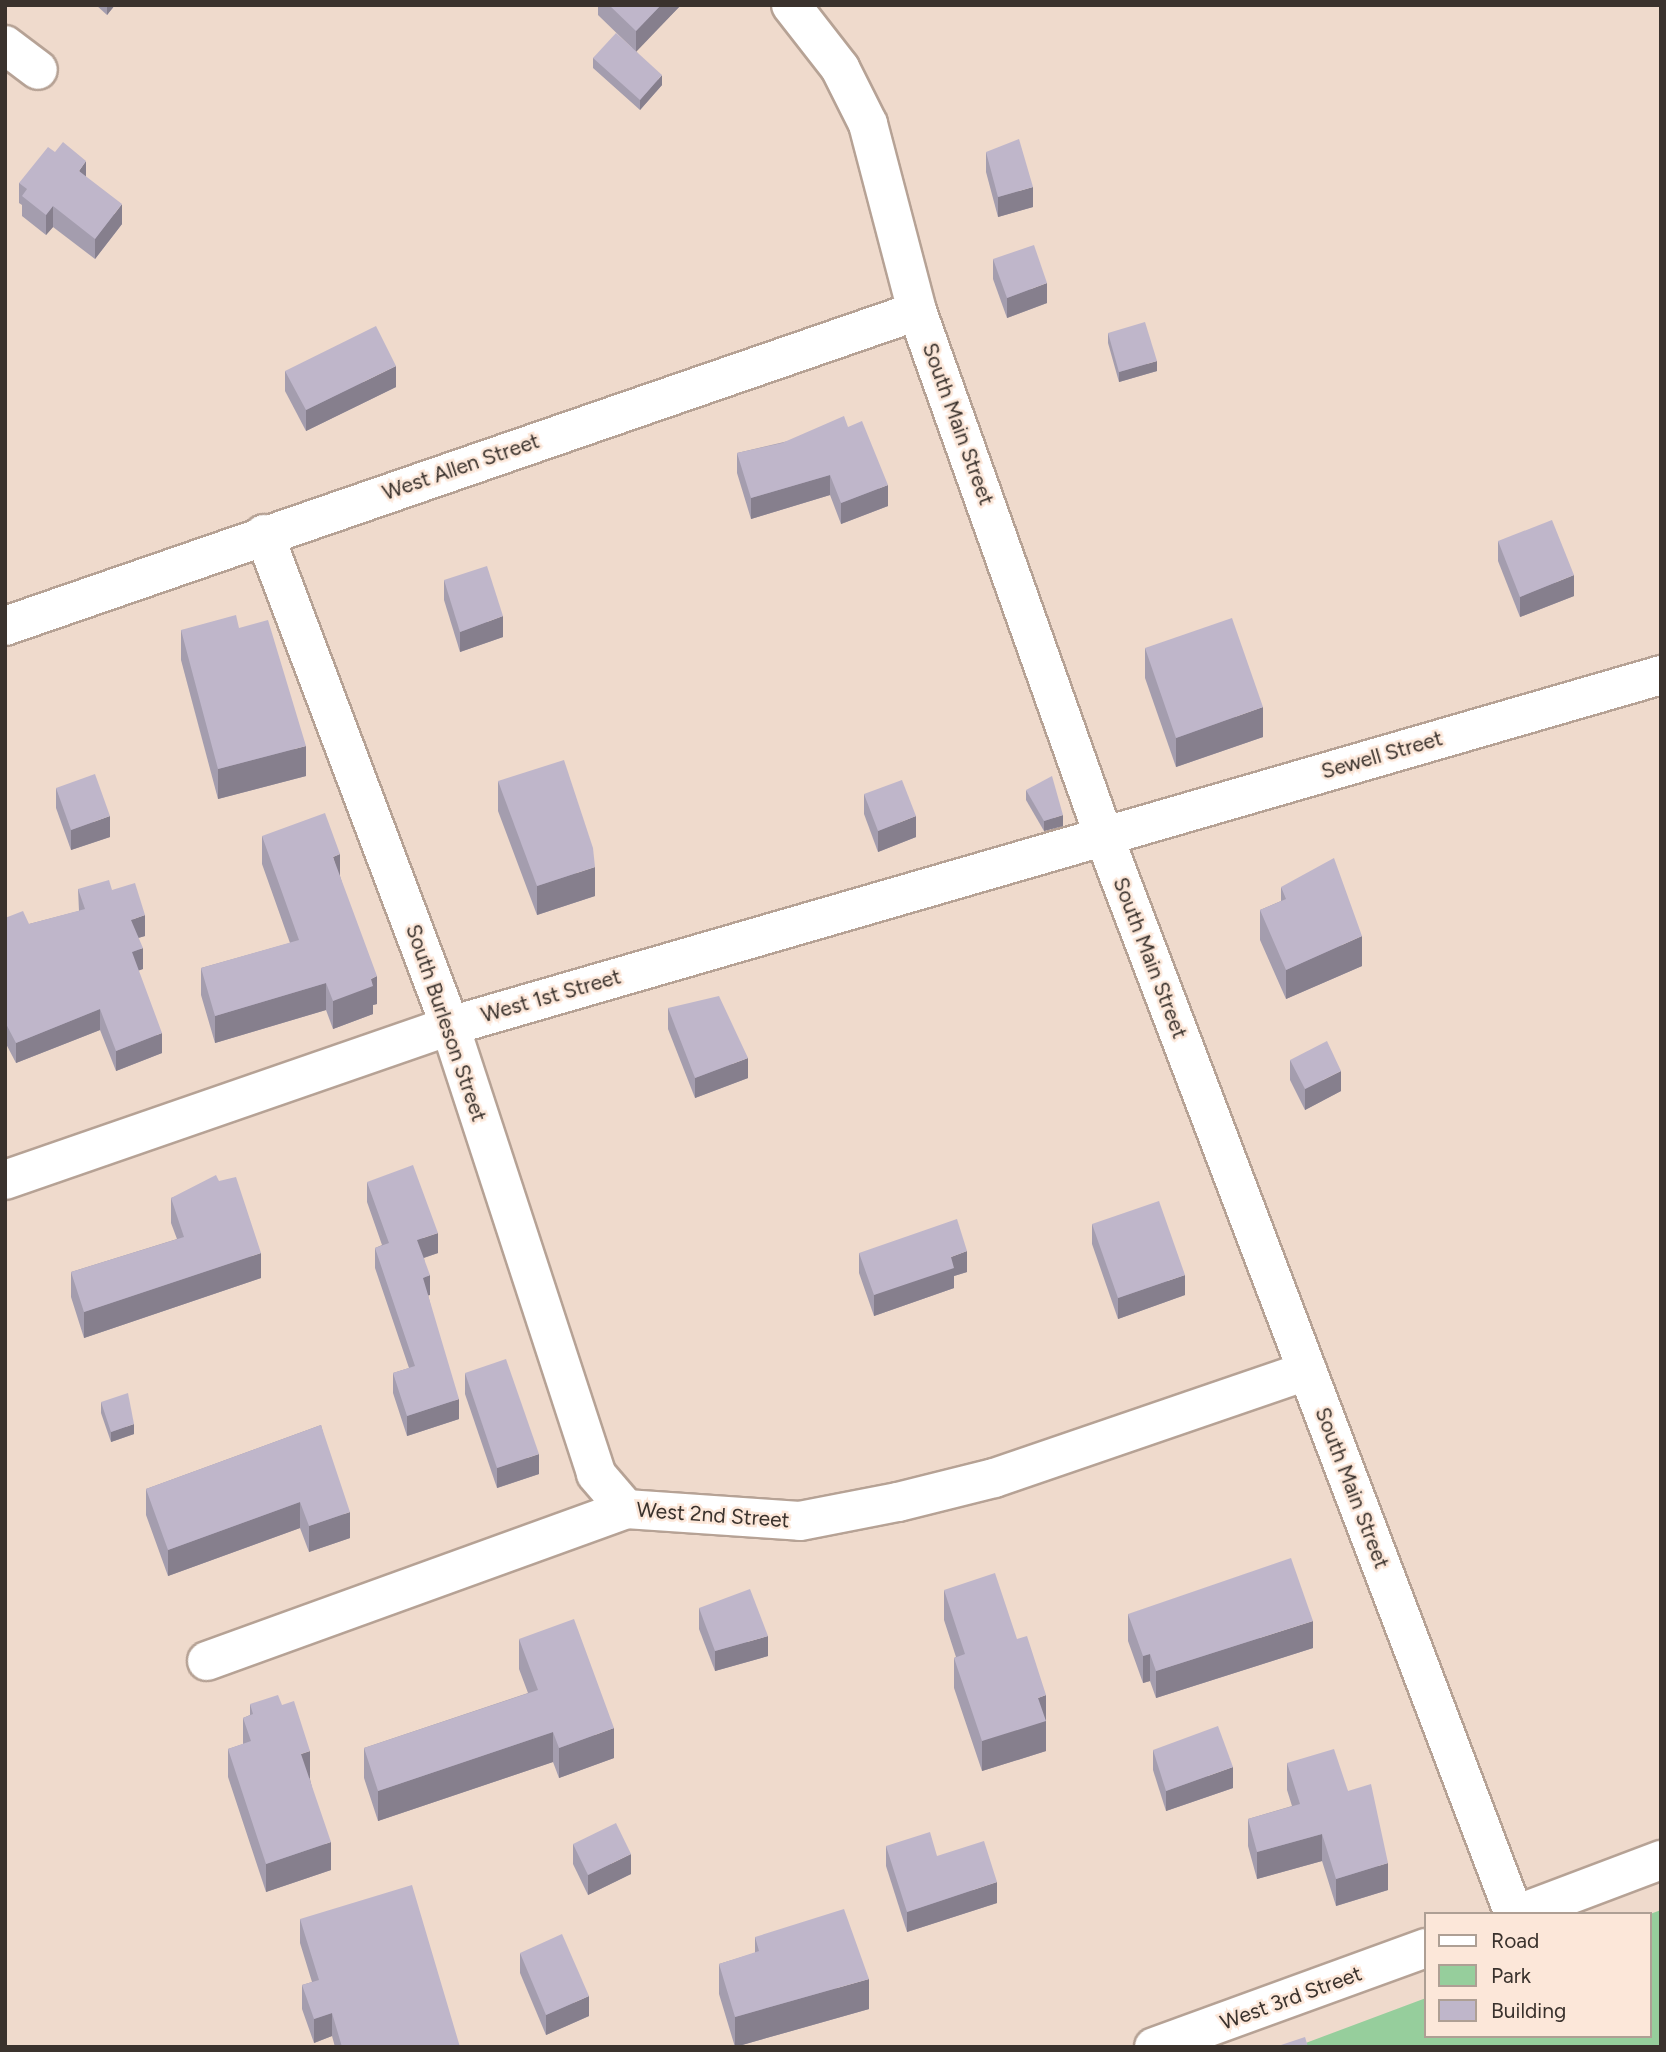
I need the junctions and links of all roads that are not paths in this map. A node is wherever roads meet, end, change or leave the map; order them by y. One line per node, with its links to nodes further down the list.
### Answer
1 (791, 5): 4 (street, South Main Street)
2 (5, 44): 3 (street)
3 (38, 70)
4 (917, 311): 5 (street, West Allen Street); 8 (street, South Main Street)
5 (264, 534): 6 (street, West Allen Street); 9 (street, South Burleson Street)
6 (5, 626)
7 (1661, 675): 8 (street, Sewell Street)
8 (1103, 834): 9 (street, West 1st Street); 11 (street, South Main Street)
9 (450, 1026): 10 (street, West 1st Street); 12 (street, South Burleson Street)
10 (5, 1180)
11 (1307, 1371): 12 (street, West 2nd Street); 15 (street, South Main Street)
12 (626, 1508): 13 (street, West 2nd Street)
13 (206, 1661)
14 (1661, 1860): 16 (street)
15 (1515, 1912)
16 (1521, 1912)
17 (1424, 1949): 18 (street, West 3rd Street)
18 (1154, 2047)

